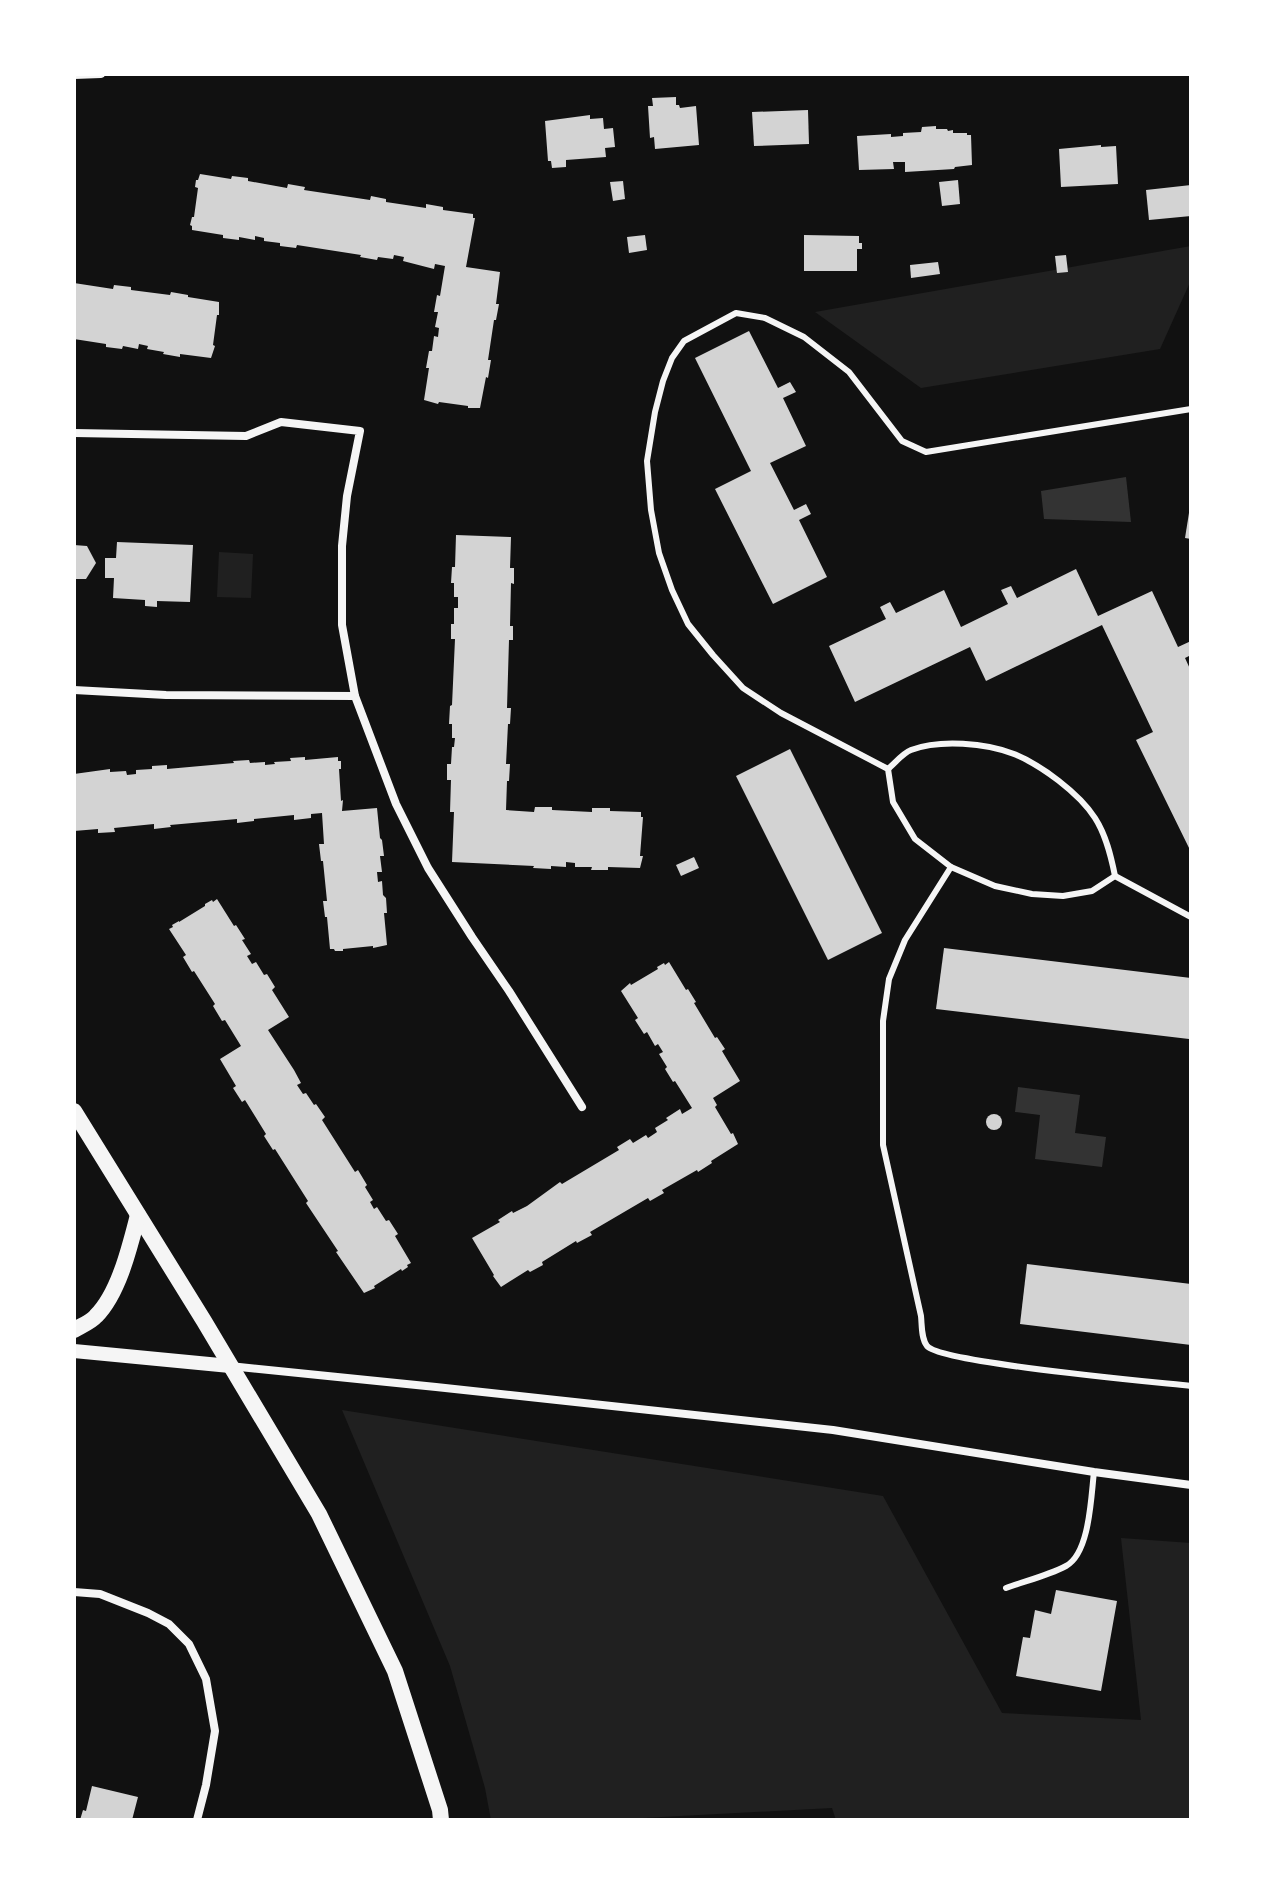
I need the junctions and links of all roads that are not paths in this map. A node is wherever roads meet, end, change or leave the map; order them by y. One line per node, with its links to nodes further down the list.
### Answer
1 (101, 74): 2 (street)
2 (74, 75)
3 (1191, 409): 7 (lane)
4 (74, 433): 6 (street)
5 (74, 690): 6 (street)
6 (355, 696): 11 (street)
7 (888, 769): 8 (lane); 9 (lane)
8 (951, 867): 9 (lane); 17 (lane)
9 (1115, 876): 10 (lane)
10 (1191, 917)
11 (582, 1107)
12 (74, 1111): 13 (main road)
13 (138, 1215): 14 (main road); 16 (main road)
14 (74, 1330)
15 (74, 1351): 16 (street)
16 (230, 1366): 18 (street); 23 (main road)
17 (1191, 1386)
18 (1094, 1472): 19 (street); 20 (lane)
19 (1191, 1485)
20 (1006, 1588)
21 (74, 1592): 22 (street)
22 (197, 1820)
23 (441, 1820)

